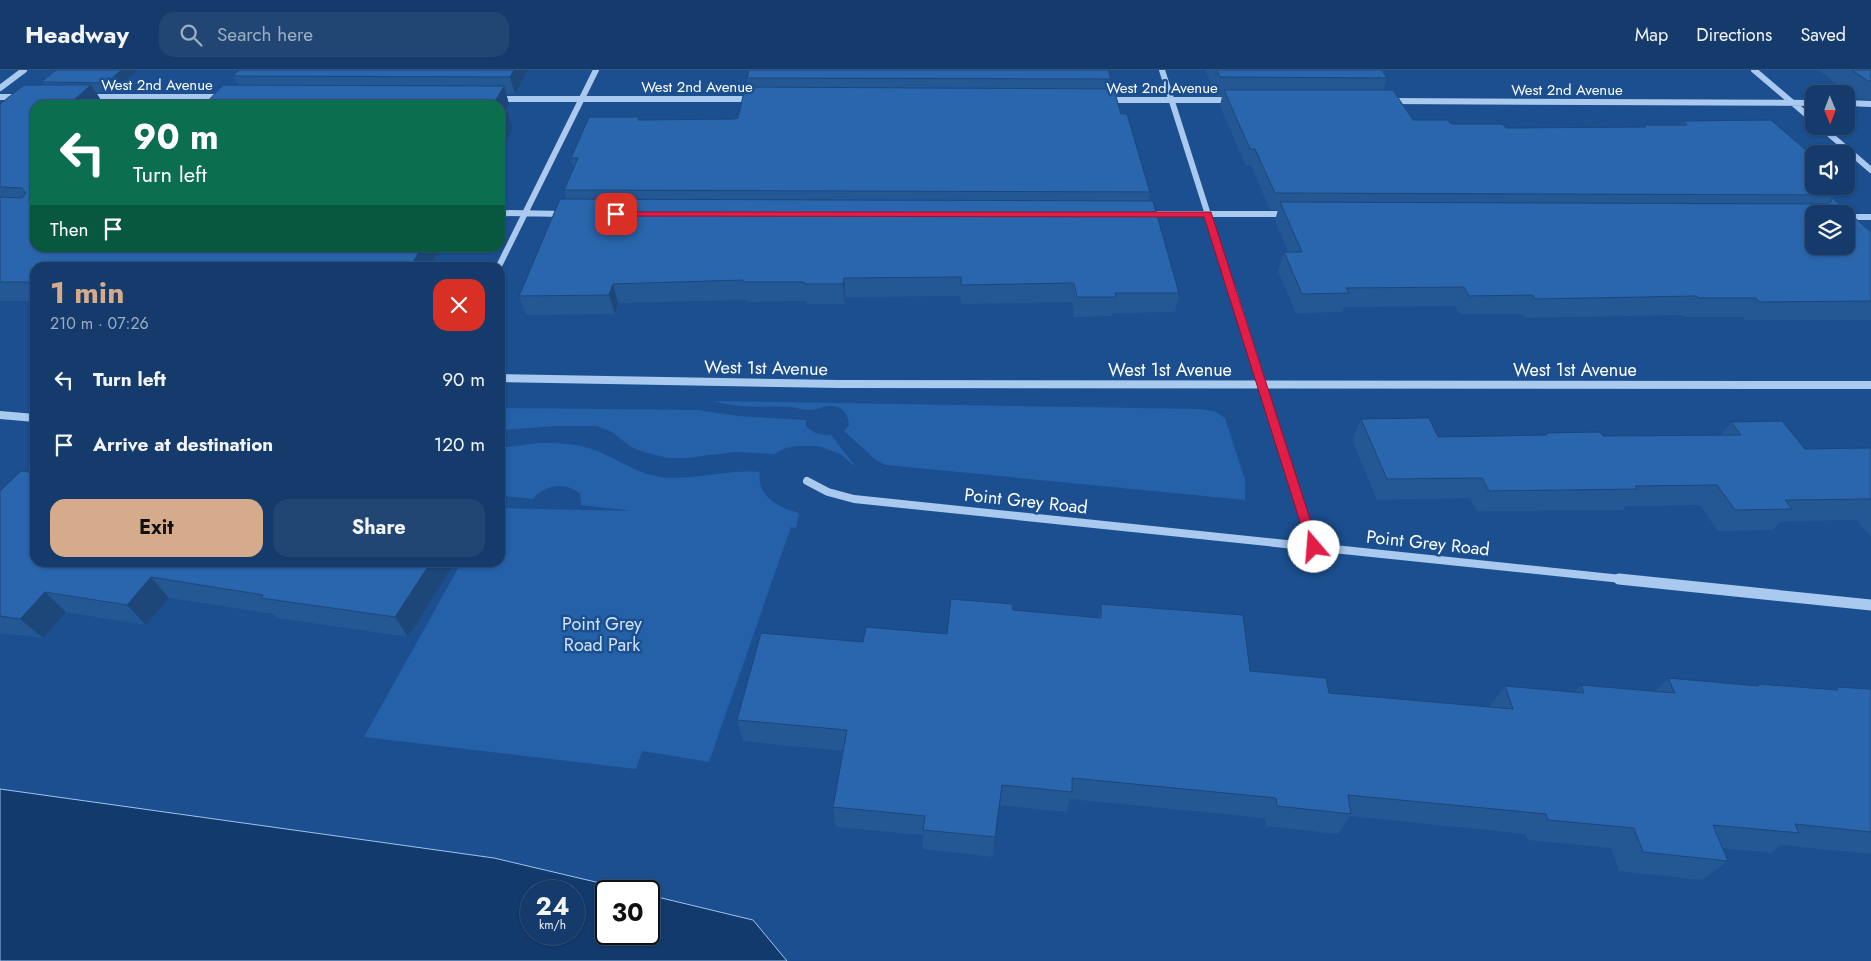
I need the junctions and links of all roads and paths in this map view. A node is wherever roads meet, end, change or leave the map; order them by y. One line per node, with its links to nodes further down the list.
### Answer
1 (24, 70): 5 (street)
2 (596, 70): 11 (street)
3 (1162, 70): 14 (street)
4 (1754, 70): 17 (street)
5 (0, 88)
6 (0, 97): 7 (street)
7 (30, 97)
8 (79, 97): 9 (street, West 2nd Avenue)
9 (227, 98)
10 (492, 98): 11 (street, West 2nd Avenue)
11 (581, 99): 12 (street, West 2nd Avenue); 25 (street)
12 (758, 99)
13 (1103, 100): 14 (street, West 2nd Avenue)
14 (1171, 100): 15 (street, West 2nd Avenue); 28 (street)
15 (1243, 100)
16 (1381, 101): 17 (street, West 2nd Avenue)
17 (1793, 103): 18 (street, West 2nd Avenue); 21 (street)
18 (1805, 104)
19 (1855, 104): 20 (street)
20 (1871, 104)
21 (1805, 113)
22 (1830, 135): 23 (street)
23 (1871, 170)
24 (505, 214): 25 (street)
25 (525, 214): 26 (street); 32 (street)
26 (577, 214)
27 (1136, 214): 28 (street)
28 (1208, 214): 29 (street); 34 (street)
29 (1296, 214)
30 (1855, 217): 31 (street)
31 (1871, 217)
32 (501, 262)
33 (505, 378): 34 (street, West 1st Avenue)
34 (1262, 385): 35 (street, West 1st Avenue); 39 (street)
35 (1871, 386)
36 (0, 415): 37 (street)
37 (30, 418)
38 (807, 481): 39 (street, Point Grey Road)
39 (1314, 547): 40 (street, Point Grey Road)
40 (1871, 605)

